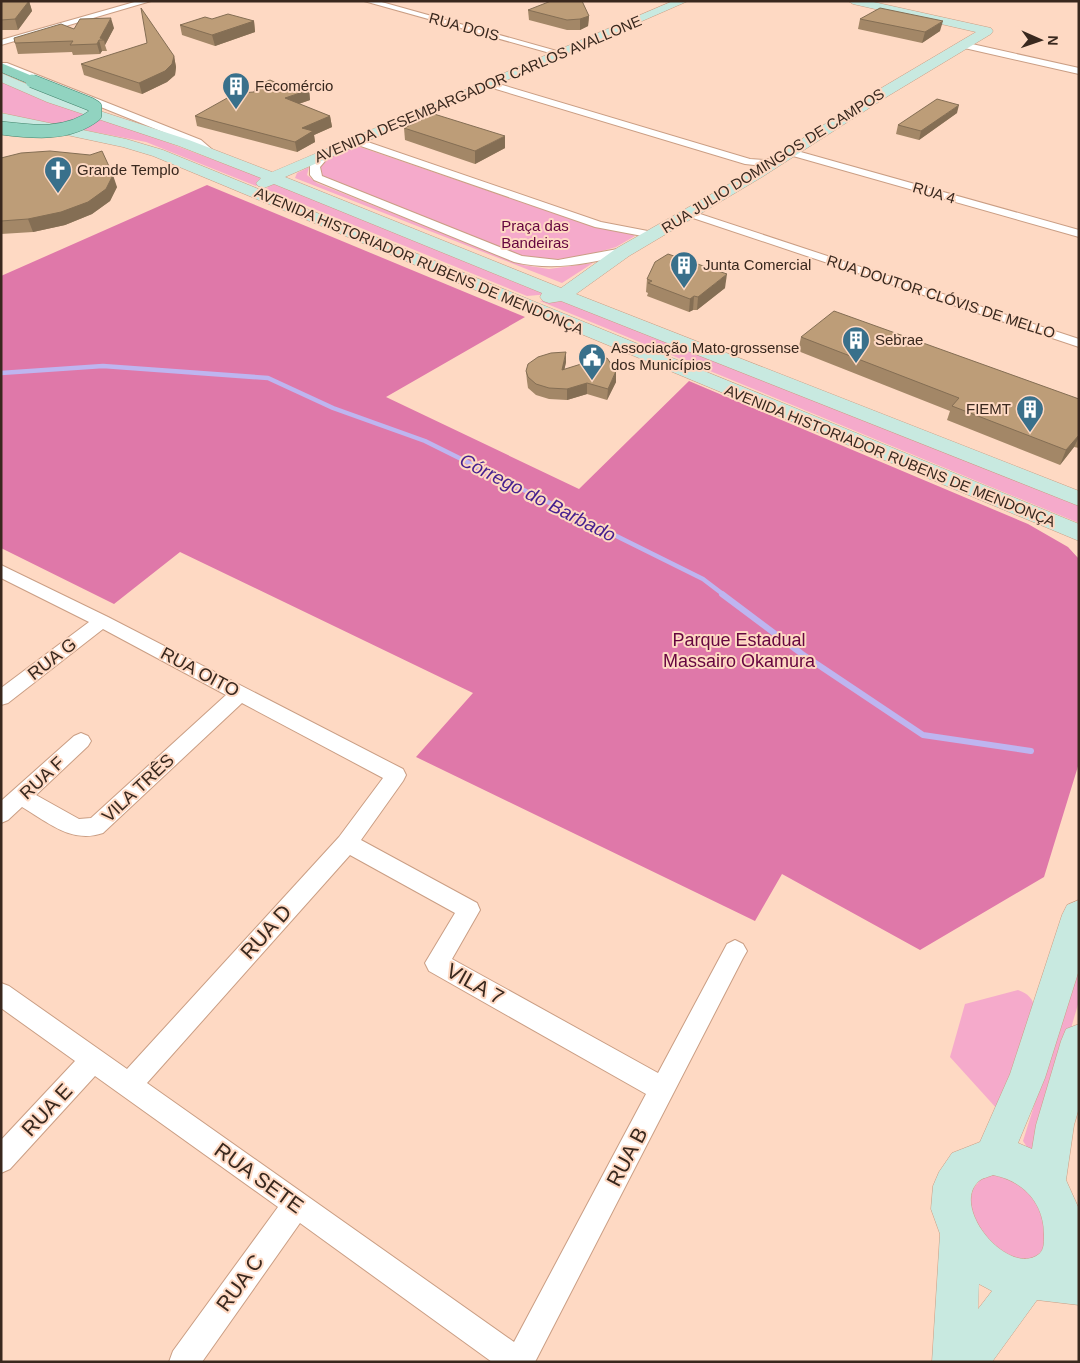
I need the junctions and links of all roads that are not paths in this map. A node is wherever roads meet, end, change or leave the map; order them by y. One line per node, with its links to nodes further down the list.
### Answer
1 (147, 1): 5 (street)
2 (368, 1): 7 (street, RUA DOIS)
3 (684, 1): 7 (main road, AVENIDA DESEMBARGADOR CARLOS AVALLONE)
4 (853, 1): 6 (main road, RUA JULIO DOMINGOS DE CAMPOS)
5 (1, 43)
6 (963, 45): 9 (street); 21 (main road, RUA JULIO DOMINGOS DE CAMPOS)
7 (560, 53): 11 (main road, AVENIDA DESEMBARGADOR CARLOS AVALLONE)
8 (1, 67): 14 (street, AVENIDA HISTORIADOR RUBENS DE MENDONÇA); 17 (main road, bridge)
9 (1079, 71)
10 (1, 77): 13 (main road, AVENIDA HISTORIADOR RUBENS DE MENDONÇA)
11 (490, 84): 18 (main road, AVENIDA DESEMBARGADOR CARLOS AVALLONE); 23 (street)
12 (1, 86): 13 (main road)
13 (46, 97): 15 (main road, AVENIDA HISTORIADOR RUBENS DE MENDONÇA)
14 (123, 112): 15 (main road); 19 (street, AVENIDA HISTORIADOR RUBENS DE MENDONÇA)
15 (92, 114): 19 (main road, AVENIDA HISTORIADOR RUBENS DE MENDONÇA)
16 (1, 117): 25 (main road, AVENIDA HISTORIADOR RUBENS DE MENDONÇA)
17 (1, 128)
18 (356, 141): 20 (main road, AVENIDA DESEMBARGADOR CARLOS AVALLONE); 28 (street)
19 (210, 152): 22 (main road, AVENIDA HISTORIADOR RUBENS DE MENDONÇA)
20 (321, 156): 22 (main road); 24 (main road, AVENIDA DESEMBARGADOR CARLOS AVALLONE); 29 (street)
21 (784, 156): 23 (main road, RUA JULIO DOMINGOS DE CAMPOS); 27 (street, RUA 4)
22 (233, 161): 24 (main road, AVENIDA HISTORIADOR RUBENS DE MENDONÇA)
23 (753, 168): 26 (main road, RUA JULIO DOMINGOS DE CAMPOS)
24 (272, 177): 25 (main road); 31 (main road, AVENIDA HISTORIADOR RUBENS DE MENDONÇA)
25 (262, 195): 32 (main road, AVENIDA HISTORIADOR RUBENS DE MENDONÇA)
26 (688, 213): 28 (main road, RUA JULIO DOMINGOS DE CAMPOS); 34 (street, RUA DOUTOR CLÓVIS DE MELLO)
27 (1079, 234)
28 (653, 235): 29 (main road, RUA JULIO DOMINGOS DE CAMPOS)
29 (623, 252): 30 (main road, RUA JULIO DOMINGOS DE CAMPOS)
30 (592, 275): 31 (main road, RUA JULIO DOMINGOS DE CAMPOS); 33 (main road)
31 (562, 295): 32 (main road); 33 (main road, AVENIDA HISTORIADOR RUBENS DE MENDONÇA)
32 (509, 299): 36 (main road, AVENIDA HISTORIADOR RUBENS DE MENDONÇA)
33 (614, 315): 35 (main road, AVENIDA HISTORIADOR RUBENS DE MENDONÇA)
34 (1079, 343)
35 (1079, 499)
36 (1079, 534)
37 (1, 572): 38 (street, RUA OITO)
38 (102, 620): 39 (street, RUA OITO); 40 (street, RUA G)
39 (240, 693): 42 (street, RUA OITO); 43 (street, VILA TRÊS)
40 (1, 698)
41 (81, 741): 43 (street, RUA F)
42 (396, 775): 45 (street, RUA D)
43 (22, 797): 44 (street, RUA F)
44 (1, 814)
45 (347, 842): 51 (street, RUA D); 52 (street, VILA 7)
46 (1079, 915): 53 (main road)
47 (735, 951): 52 (street, RUA B)
48 (1, 994): 50 (street, RUA SETE)
49 (1079, 1041): 55 (main road)
50 (94, 1060): 51 (street, RUA SETE); 54 (street, RUA E)
51 (130, 1084): 56 (street, RUA SETE)
52 (663, 1090): 62 (street, RUA B)
53 (993, 1156): 55 (main road); 58 (main road)
54 (1, 1160)
55 (1046, 1182): 57 (main road)
56 (296, 1205): 61 (street, RUA C); 62 (street, RUA SETE)
57 (1074, 1231): 59 (main road)
58 (960, 1235): 59 (main road); 63 (main road)
59 (1032, 1280): 60 (main road); 64 (main road)
60 (1079, 1284)
61 (184, 1362)
62 (518, 1362)
63 (954, 1362)
64 (965, 1362)

